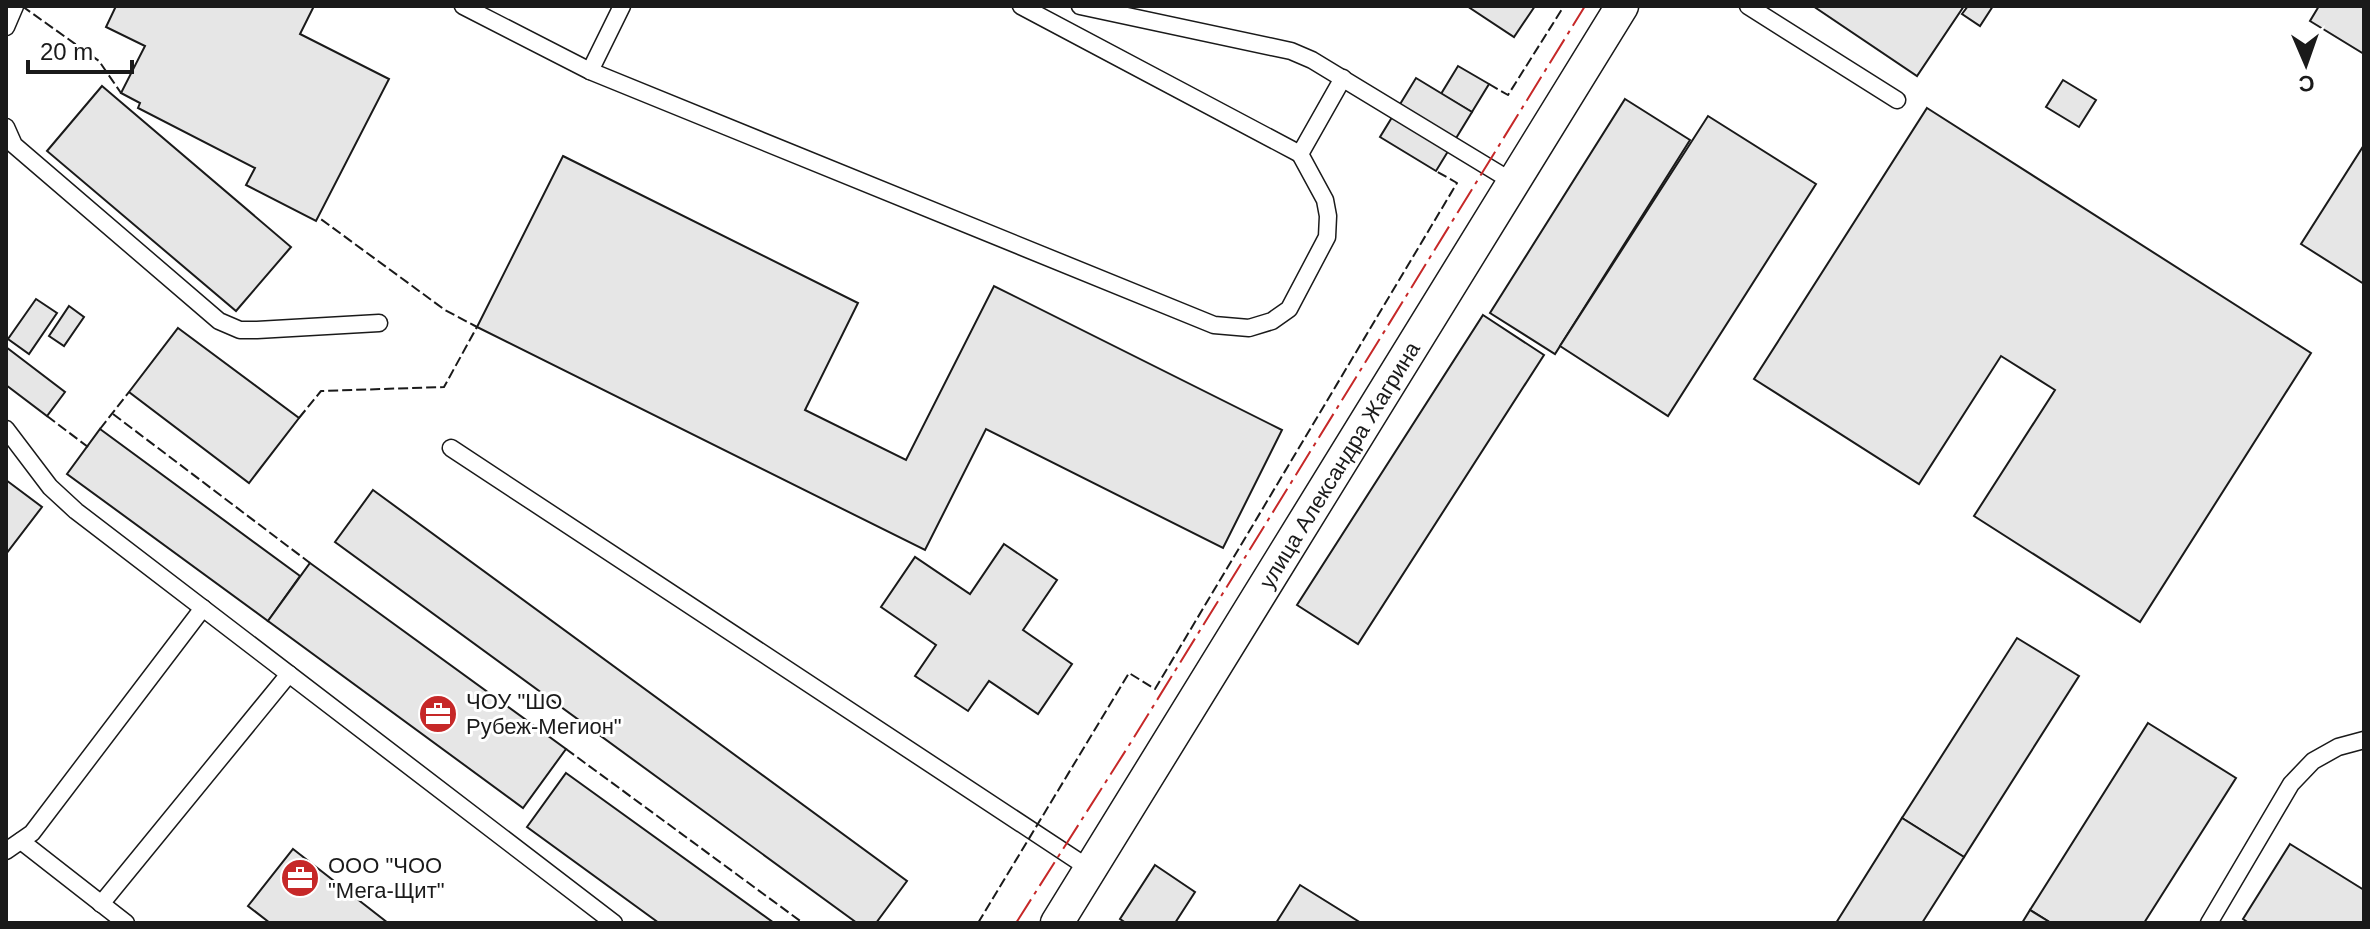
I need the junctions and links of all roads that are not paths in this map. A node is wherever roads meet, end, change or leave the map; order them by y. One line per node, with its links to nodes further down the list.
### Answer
1 (15, 6): 8 (lane)
2 (463, 6): 9 (lane)
3 (622, 6): 9 (lane)
4 (1021, 6): 13 (lane)
5 (1080, 6): 10 (lane)
6 (1622, 6): 14 (street, улица Александра Жагрина)
7 (1748, 6): 11 (lane)
8 (6, 27)
9 (590, 71): 13 (lane)
10 (1343, 78): 13 (lane); 14 (lane)
11 (1897, 100)
12 (6, 127): 15 (lane)
13 (1300, 154)
14 (1513, 182): 23 (street, улица Александра Жагрина)
15 (379, 323)
16 (6, 429): 18 (lane)
17 (451, 448): 23 (lane)
18 (203, 608): 19 (lane); 21 (lane)
19 (289, 674): 24 (lane); 27 (lane)
20 (2364, 740): 28 (lane)
21 (21, 841): 22 (lane); 24 (lane)
22 (6, 851)
23 (1090, 869): 25 (street, улица Александра Жагрина)
24 (101, 904): 26 (lane)
25 (1059, 922)
26 (126, 923)
27 (614, 923)
28 (2209, 923)

